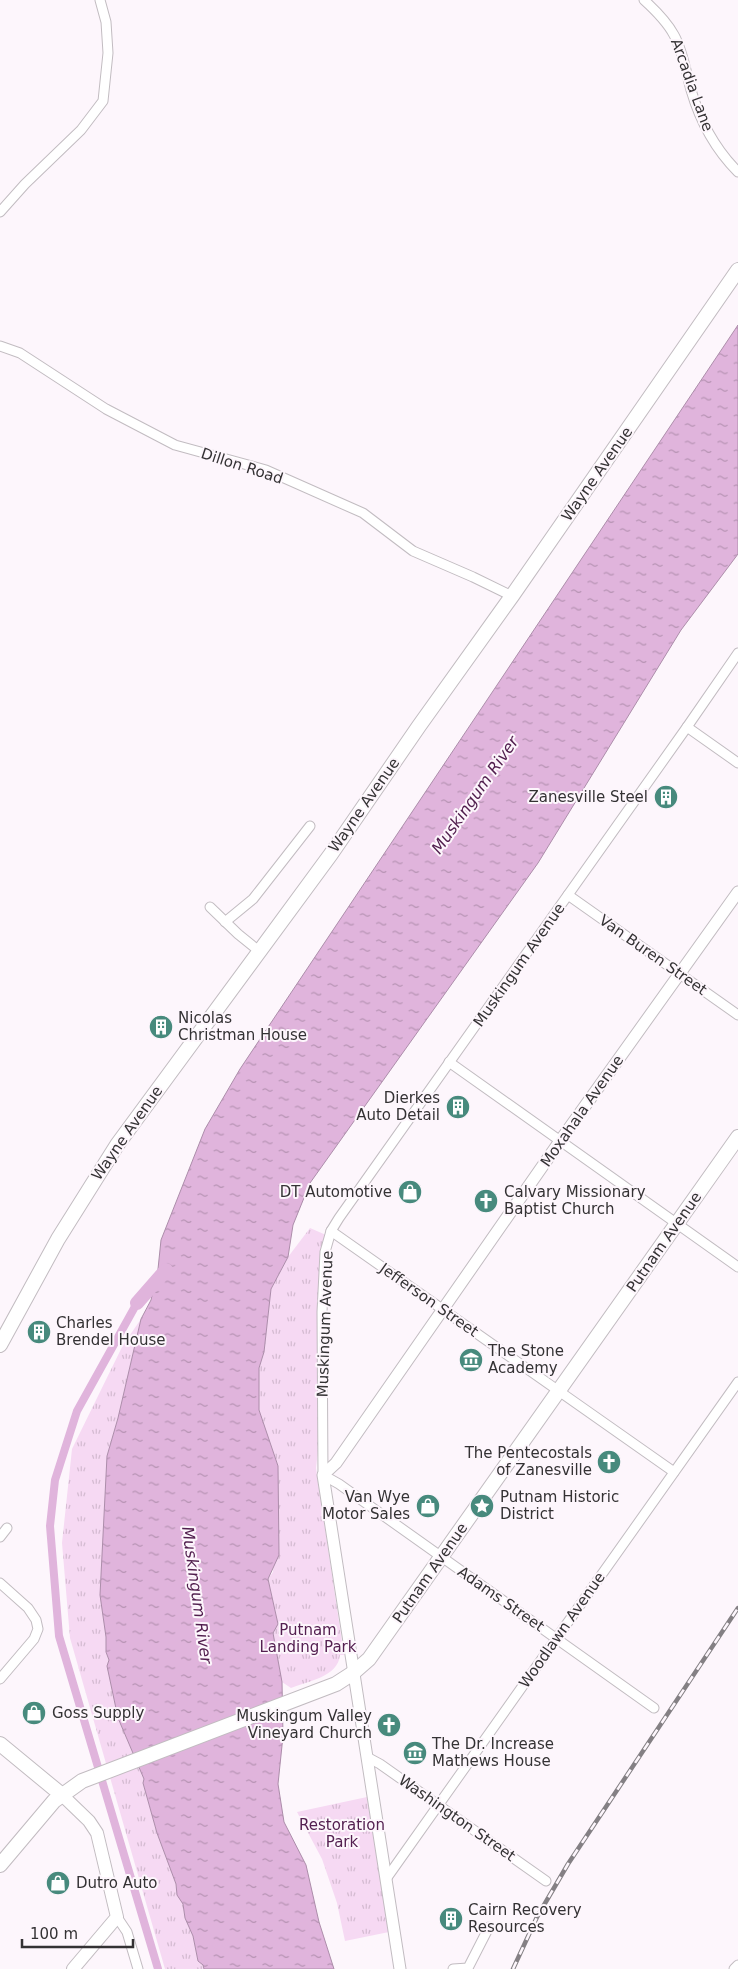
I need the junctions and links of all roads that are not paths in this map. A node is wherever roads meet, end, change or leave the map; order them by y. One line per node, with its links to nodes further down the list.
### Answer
1 (100, 0): 4 (street)
2 (644, 0): 3 (street, Arcadia Lane)
3 (738, 172)
4 (0, 212)
5 (738, 270): 7 (main road, Wayne Avenue)
6 (0, 346): 7 (street, Dillon Road)
7 (512, 596): 16 (main road, Wayne Avenue)
8 (738, 653): 9 (street, Muskingum Avenue)
9 (687, 727): 10 (street); 13 (street, Muskingum Avenue)
10 (738, 763)
11 (310, 826): 15 (street)
12 (738, 892): 17 (street, Moxahala Avenue)
13 (568, 895): 17 (street, Van Buren Street); 19 (street, Muskingum Avenue)
14 (210, 906): 15 (street)
15 (225, 922): 16 (street)
16 (259, 951): 26 (main road, Wayne Avenue)
17 (680, 974): 18 (street, Van Buren Street); 21 (street, Moxahala Avenue)
18 (738, 1015)
19 (449, 1062): 21 (street); 23 (street, Muskingum Avenue)
20 (738, 1137): 22 (main road, Putnam Avenue)
21 (560, 1141): 22 (street); 25 (street, Moxahala Avenue)
22 (677, 1224): 24 (street); 28 (main road, Putnam Avenue)
23 (331, 1232): 25 (street, Jefferson Street); 30 (street, Muskingum Avenue)
24 (738, 1267)
25 (443, 1310): 28 (street, Jefferson Street); 30 (street, Moxahala Avenue)
26 (0, 1346)
27 (738, 1382): 29 (street, Woodlawn Avenue)
28 (559, 1391): 29 (street, Jefferson Street); 33 (main road, Putnam Avenue)
29 (674, 1472): 35 (street, Woodlawn Avenue)
30 (323, 1475): 33 (street, Adams Street); 36 (street, Muskingum Avenue)
31 (7, 1528): 32 (street)
32 (0, 1537)
33 (441, 1557): 35 (street, Adams Street); 36 (main road, Putnam Avenue)
34 (0, 1583): 37 (street)
35 (556, 1638): 38 (street, Adams Street); 42 (street, Woodlawn Avenue)
36 (353, 1673): 40 (street, Muskingum Avenue); 41 (main road, Putnam Avenue)
37 (0, 1679)
38 (654, 1708)
39 (0, 1744): 41 (main road)
40 (366, 1757): 42 (street, Washington Street); 44 (street, Muskingum Avenue)
41 (62, 1795): 43 (main road, Putnam Avenue); 46 (main road)
42 (439, 1805): 44 (street, Woodlawn Avenue); 45 (street, Washington Street)
43 (0, 1865)
44 (386, 1879): 51 (street, Muskingum Avenue)
45 (546, 1881)
46 (117, 1917): 49 (main road); 50 (street)
47 (489, 1927): 52 (street)
48 (738, 1965): 53 (street)
49 (73, 1969)
50 (138, 1969)
51 (400, 1969)
52 (453, 1969)
53 (734, 1969)

